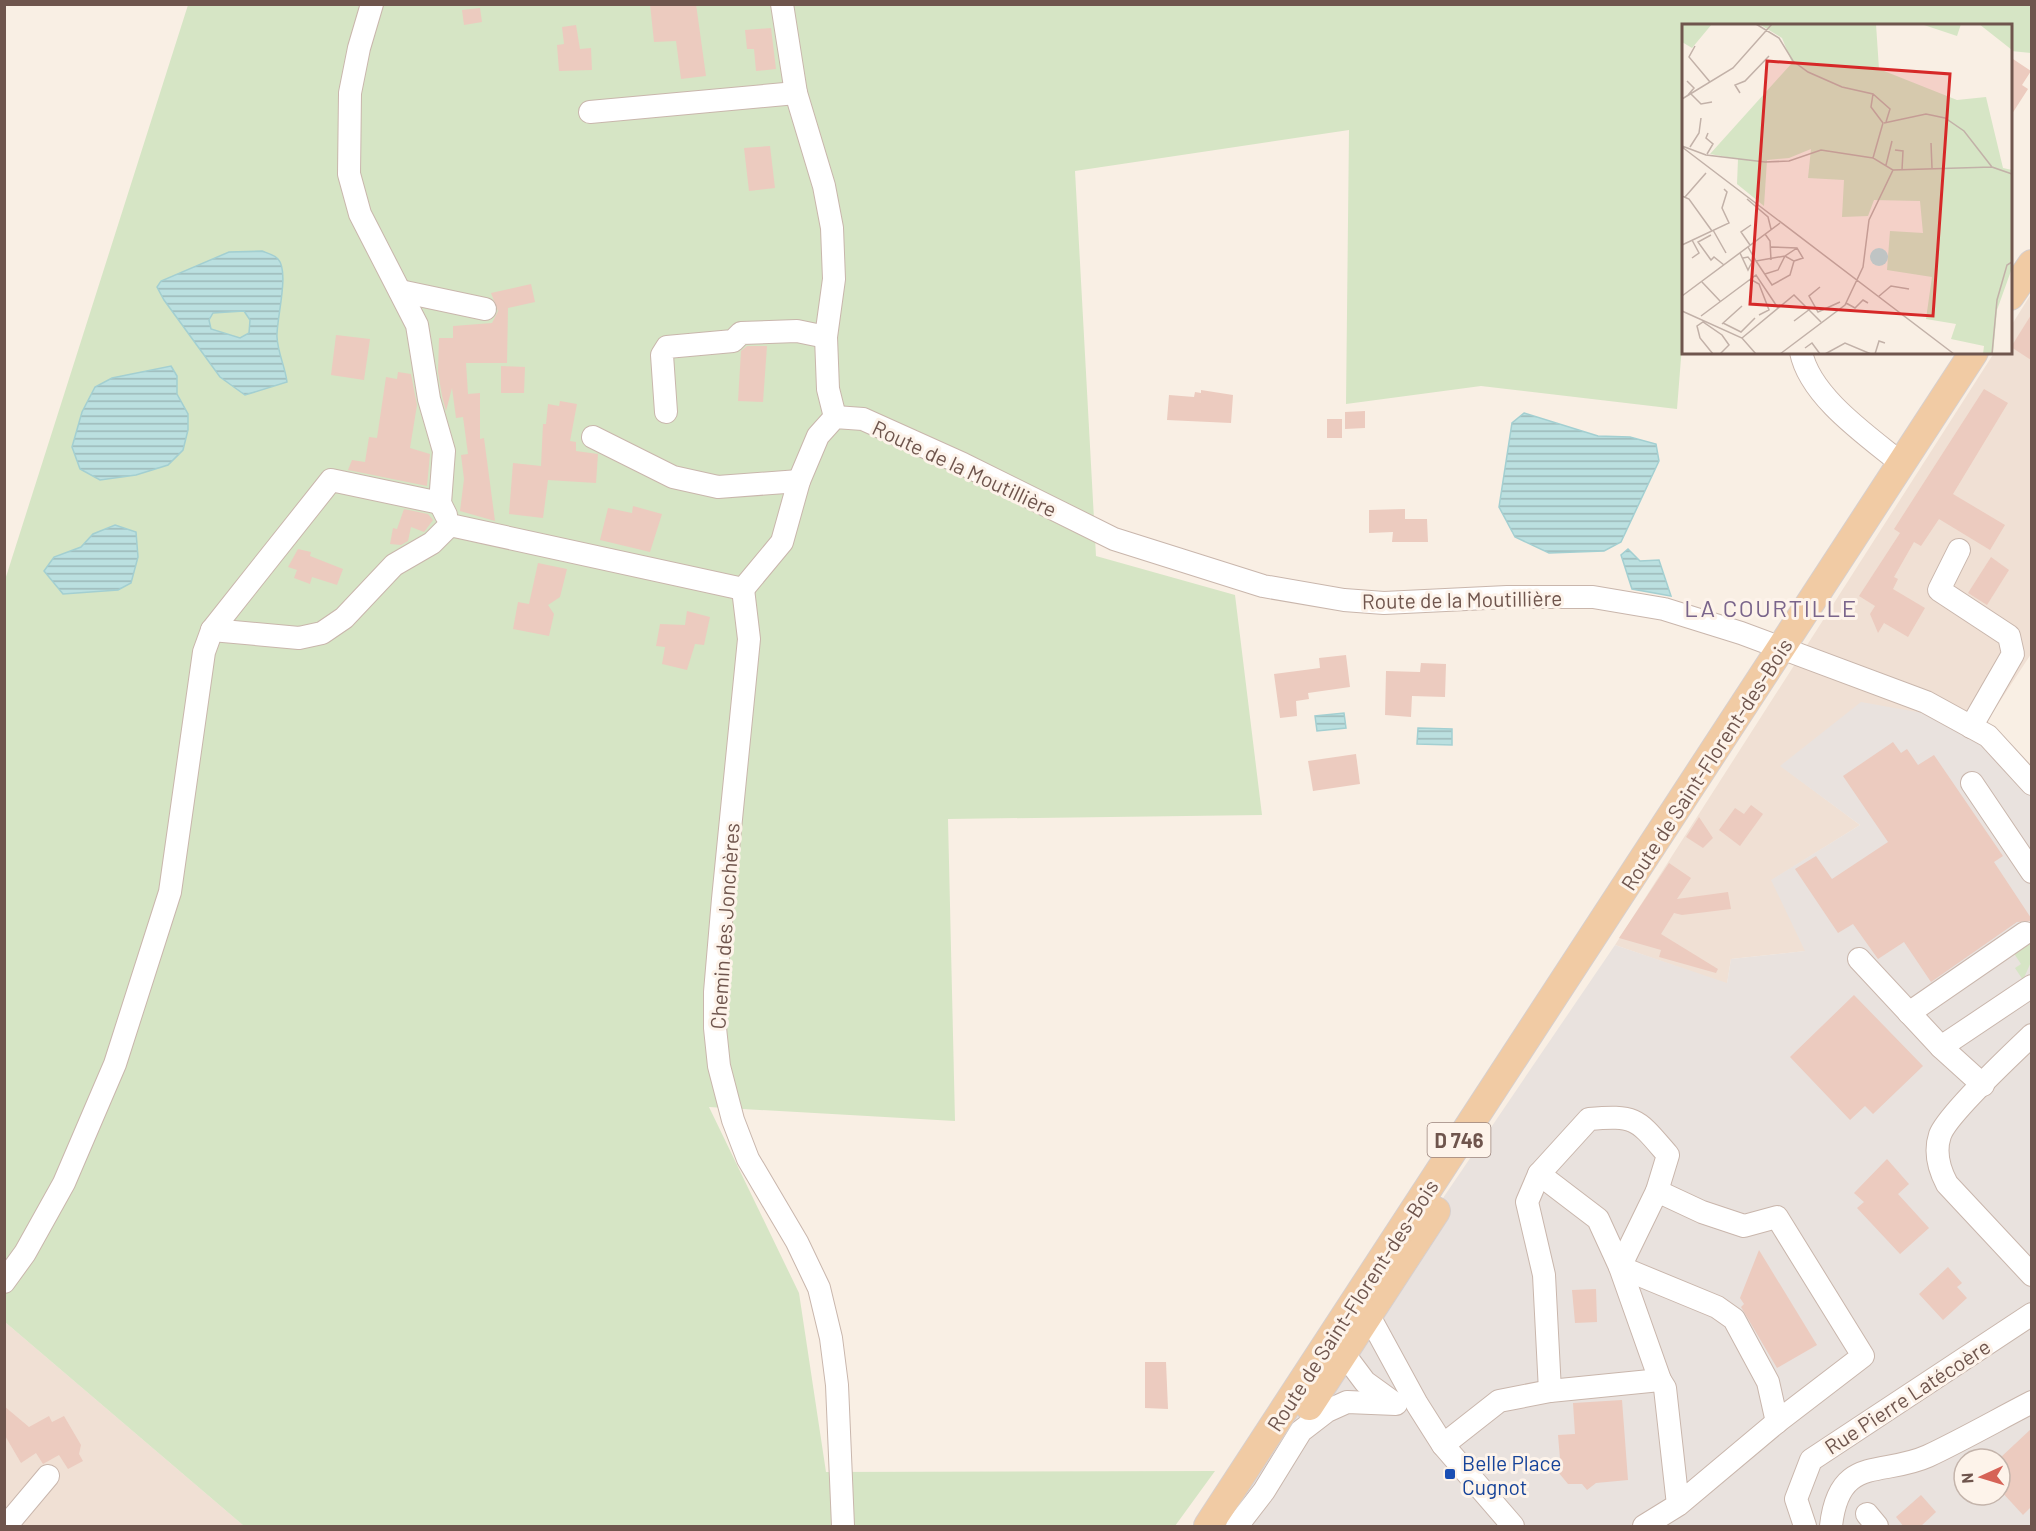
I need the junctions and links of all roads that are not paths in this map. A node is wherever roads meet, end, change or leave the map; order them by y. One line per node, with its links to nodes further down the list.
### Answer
1 (372, 4): 6 (street)
2 (782, 4): 3 (street)
3 (796, 93): 4 (street); 9 (street)
4 (590, 112)
5 (2031, 264): 7 (main road)
6 (400, 291): 8 (street); 17 (street)
7 (2012, 293)
8 (485, 309)
9 (826, 337): 12 (street); 13 (street)
10 (1801, 354): 15 (street)
11 (1973, 354): 15 (main road, Route de Saint-Florent-des-Bois / D 746)
12 (666, 412)
13 (835, 417): 16 (street); 22 (street, Route de la Moutillière)
14 (593, 437): 16 (street)
15 (1902, 464): 22 (main road, Route de Saint-Florent-des-Bois / D 746)
16 (799, 481): 20 (street)
17 (440, 503): 18 (street); 21 (street)
18 (450, 525): 20 (street); 21 (street)
19 (1959, 550): 23 (street)
20 (743, 589): 53 (street, Chemin des Jonchères)
21 (212, 630): 40 (street)
22 (1780, 649): 23 (street, Route de la Moutillière); 27 (main road, Route de Saint-Florent-des-Bois / D 746)
23 (1971, 727): 25 (street, Route de la Moutillière)
24 (1972, 783): 26 (street)
25 (2031, 784)
26 (2031, 872)
27 (1616, 904): 35 (main road, Route de Saint-Florent-des-Bois / D 746); 42 (main road, Route de Saint-Florent-des-Bois / D 746)
28 (2025, 933): 31 (street)
29 (1859, 959): 31 (street)
30 (2031, 986): 33 (street)
31 (1909, 1013): 33 (street)
32 (2031, 1035): 34 (street)
33 (1941, 1047): 34 (street)
34 (1983, 1085): 39 (street)
35 (1449, 1155): 42 (street); 43 (main road, Route de Saint-Florent-des-Bois / D 746)
36 (1539, 1174): 37 (street); 38 (street); 45 (street)
37 (1657, 1191): 38 (street); 48 (street)
38 (1620, 1267): 44 (street); 48 (street)
39 (2031, 1275)
40 (4, 1282)
41 (2031, 1314): 59 (street, Rue Pierre Latécoère)
42 (1354, 1333): 43 (street); 47 (street); 49 (street); 55 (main road, Route de Saint-Florent-des-Bois / D 746)
43 (1304, 1378): 54 (main road, Route de Saint-Florent-des-Bois / D 746)
44 (1660, 1380): 45 (street); 51 (street)
45 (1550, 1391): 49 (street)
46 (2031, 1402): 60 (street)
47 (1396, 1404): 49 (street); 56 (street)
48 (1777, 1422): 51 (street)
49 (1443, 1445): 57 (street)
50 (48, 1476): 52 (street)
51 (1678, 1505): 58 (street)
52 (6, 1527)
53 (843, 1527)
54 (1208, 1527)
55 (1228, 1527)
56 (1237, 1527)
57 (1513, 1527)
58 (1644, 1527)
59 (1805, 1527)
60 (1831, 1527)

